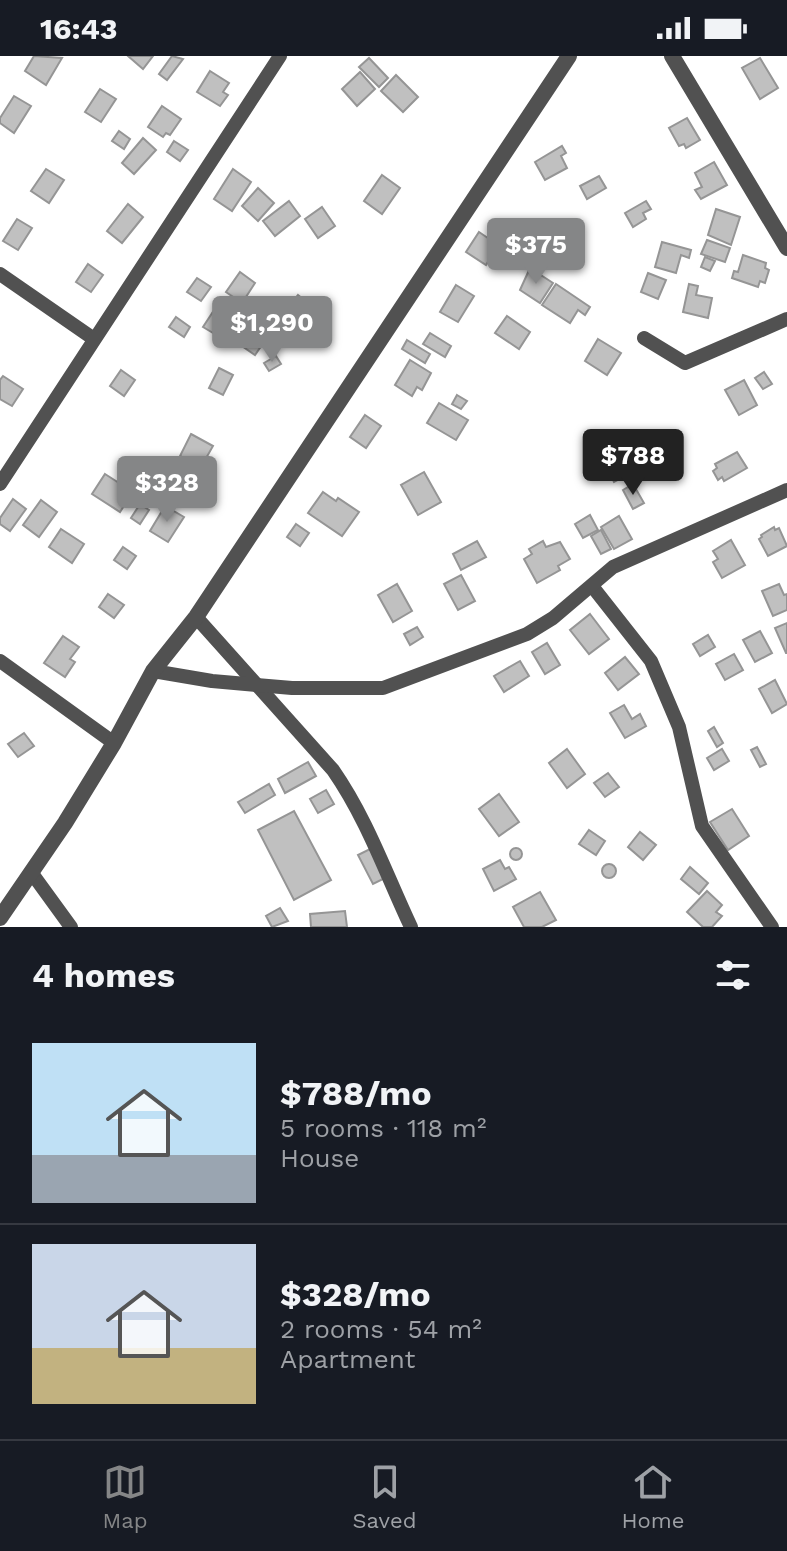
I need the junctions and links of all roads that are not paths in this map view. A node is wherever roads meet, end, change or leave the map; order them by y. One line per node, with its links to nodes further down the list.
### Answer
1 (280, 56): 8 (street)
2 (569, 56): 12 (street)
3 (672, 56): 4 (street)
4 (787, 248)
5 (0, 274): 8 (street)
6 (787, 319): 7 (street)
7 (644, 338)
8 (94, 339): 9 (street)
9 (0, 484)
10 (787, 490): 11 (street)
11 (592, 586): 15 (street); 21 (street)
12 (196, 617): 14 (street); 15 (street)
13 (0, 661): 16 (street)
14 (153, 671): 15 (street); 16 (street)
15 (256, 685): 20 (street)
16 (114, 743): 17 (street)
17 (31, 872): 18 (street); 19 (street)
18 (0, 918)
19 (71, 927)
20 (411, 927)
21 (772, 927)

